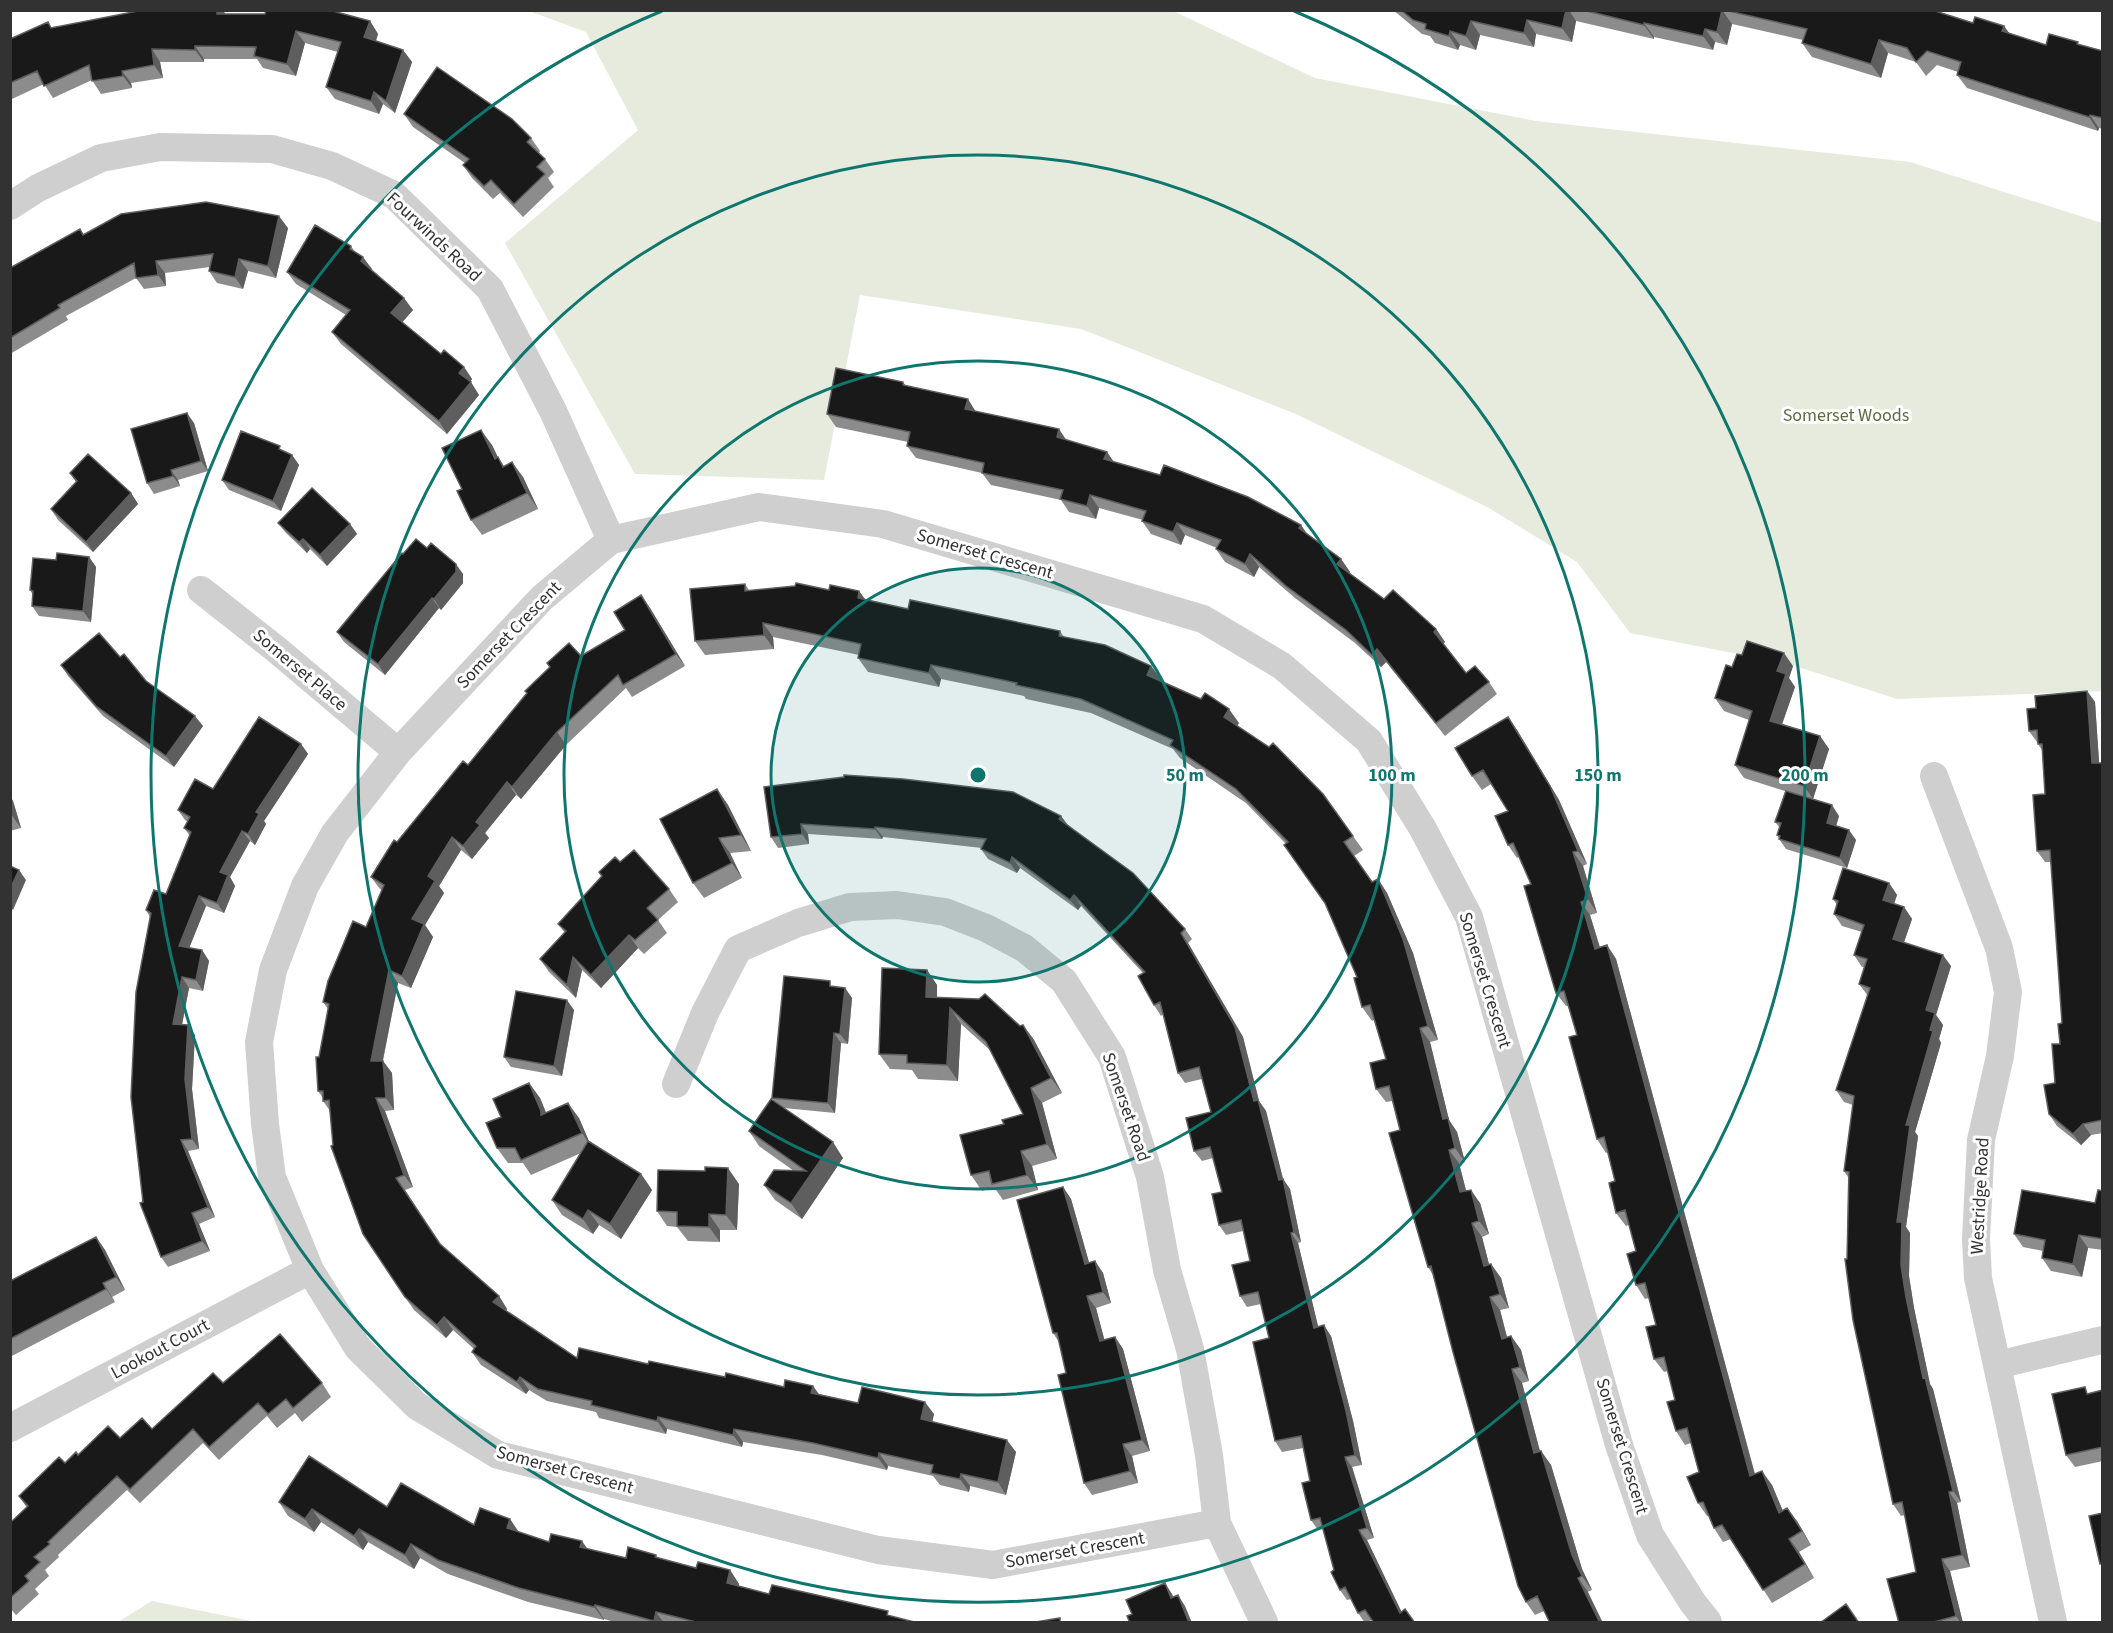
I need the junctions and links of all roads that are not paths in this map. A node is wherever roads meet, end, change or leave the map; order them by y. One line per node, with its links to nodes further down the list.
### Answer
1 (10, 206): 2 (street, Fourwinds Road)
2 (611, 540): 4 (street, Somerset Crescent); 13 (street, Somerset Crescent)
3 (201, 590): 4 (street, Somerset Place)
4 (398, 752): 7 (street, Somerset Crescent)
5 (1934, 776): 9 (street, Westridge Road)
6 (676, 1084): 11 (street, Somerset Road)
7 (310, 1270): 10 (street, Lookout Court); 11 (street, Somerset Crescent)
8 (2103, 1340): 9 (street)
9 (1997, 1365): 14 (street, Westridge Road)
10 (10, 1428)
11 (1217, 1524): 12 (street, Somerset Road)
12 (1264, 1623)
13 (1708, 1623)
14 (2053, 1623)

